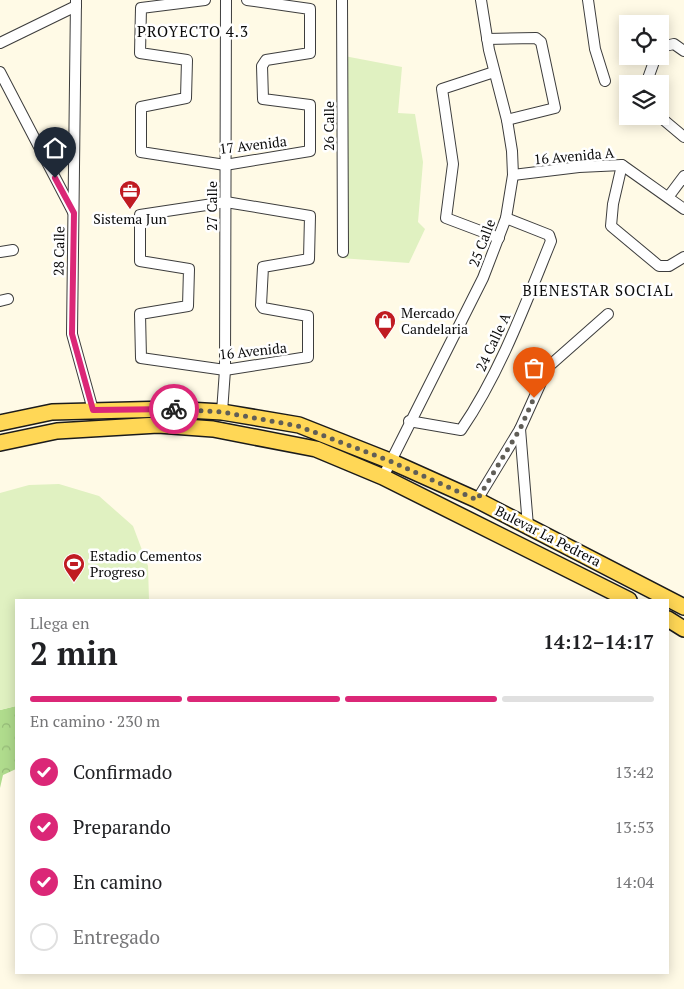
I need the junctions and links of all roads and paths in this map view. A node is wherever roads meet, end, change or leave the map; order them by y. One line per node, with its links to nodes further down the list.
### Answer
1 (205, 0): 18 (street, 17 Avenida)
2 (226, 0): 18 (street, 27 Calle)
3 (247, 0): 18 (street, 17 Avenida)
4 (342, 0): 30 (street, 26 Calle)
5 (481, 0): 8 (street, 25 Calle)
6 (588, 0): 14 (street)
7 (76, 3): 9 (street); 25 (street, 28 Calle)
8 (487, 39): 13 (street, 25 Calle); 15 (street)
9 (0, 43)
10 (669, 45): 11 (street)
11 (684, 51)
12 (0, 72): 25 (street)
13 (494, 72): 15 (street, 25 Calle); 27 (street)
14 (605, 81)
15 (507, 120): 20 (street, 25 Calle)
16 (669, 124): 17 (street)
17 (684, 137)
18 (225, 165): 23 (street, 27 Calle)
19 (622, 165): 20 (street, 16 Avenida A); 22 (street, 16 Avenida A); 31 (street)
20 (513, 175): 26 (street, 25 Calle)
21 (684, 176): 22 (street)
22 (669, 196): 24 (street, 16 Avenida A)
23 (226, 202): 33 (street, 27 Calle); 33 (street, 16 Avenida); 33 (street, 16 Avenida)
24 (684, 209)
25 (74, 213): 34 (street, 28 Calle)
26 (506, 218): 27 (street, 25 Calle); 36 (street, 24 Calle A)
27 (499, 238): 36 (street, 25 Calle)
28 (13, 250): 29 (street)
29 (0, 252)
30 (343, 252)
31 (684, 257)
32 (608, 314): 38 (street)
33 (225, 370): 35 (street, 27 Calle)
34 (93, 410): 35 (main road, Bulevar La Pedrera); 37 (main road, Bulevar La Pedrera)
35 (222, 412): 40 (main road, Bulevar La Pedrera)
36 (409, 421): 40 (street, 25 Calle)
37 (0, 423)
38 (520, 429): 42 (street); 43 (street)
39 (0, 443): 41 (main road, Bulevar La Pedrera)
40 (390, 461): 41 (street, 25 Calle); 42 (main road, Bulevar La Pedrera)
41 (383, 477): 44 (main road, Bulevar La Pedrera)
42 (477, 500): 43 (main road, Bulevar La Pedrera)
43 (528, 526): 46 (main road, Bulevar La Pedrera)
44 (627, 599)
45 (669, 599): 47 (main road, Bulevar La Pedrera)
46 (669, 599)
47 (684, 607)
48 (669, 620): 49 (main road)
49 (684, 629)

